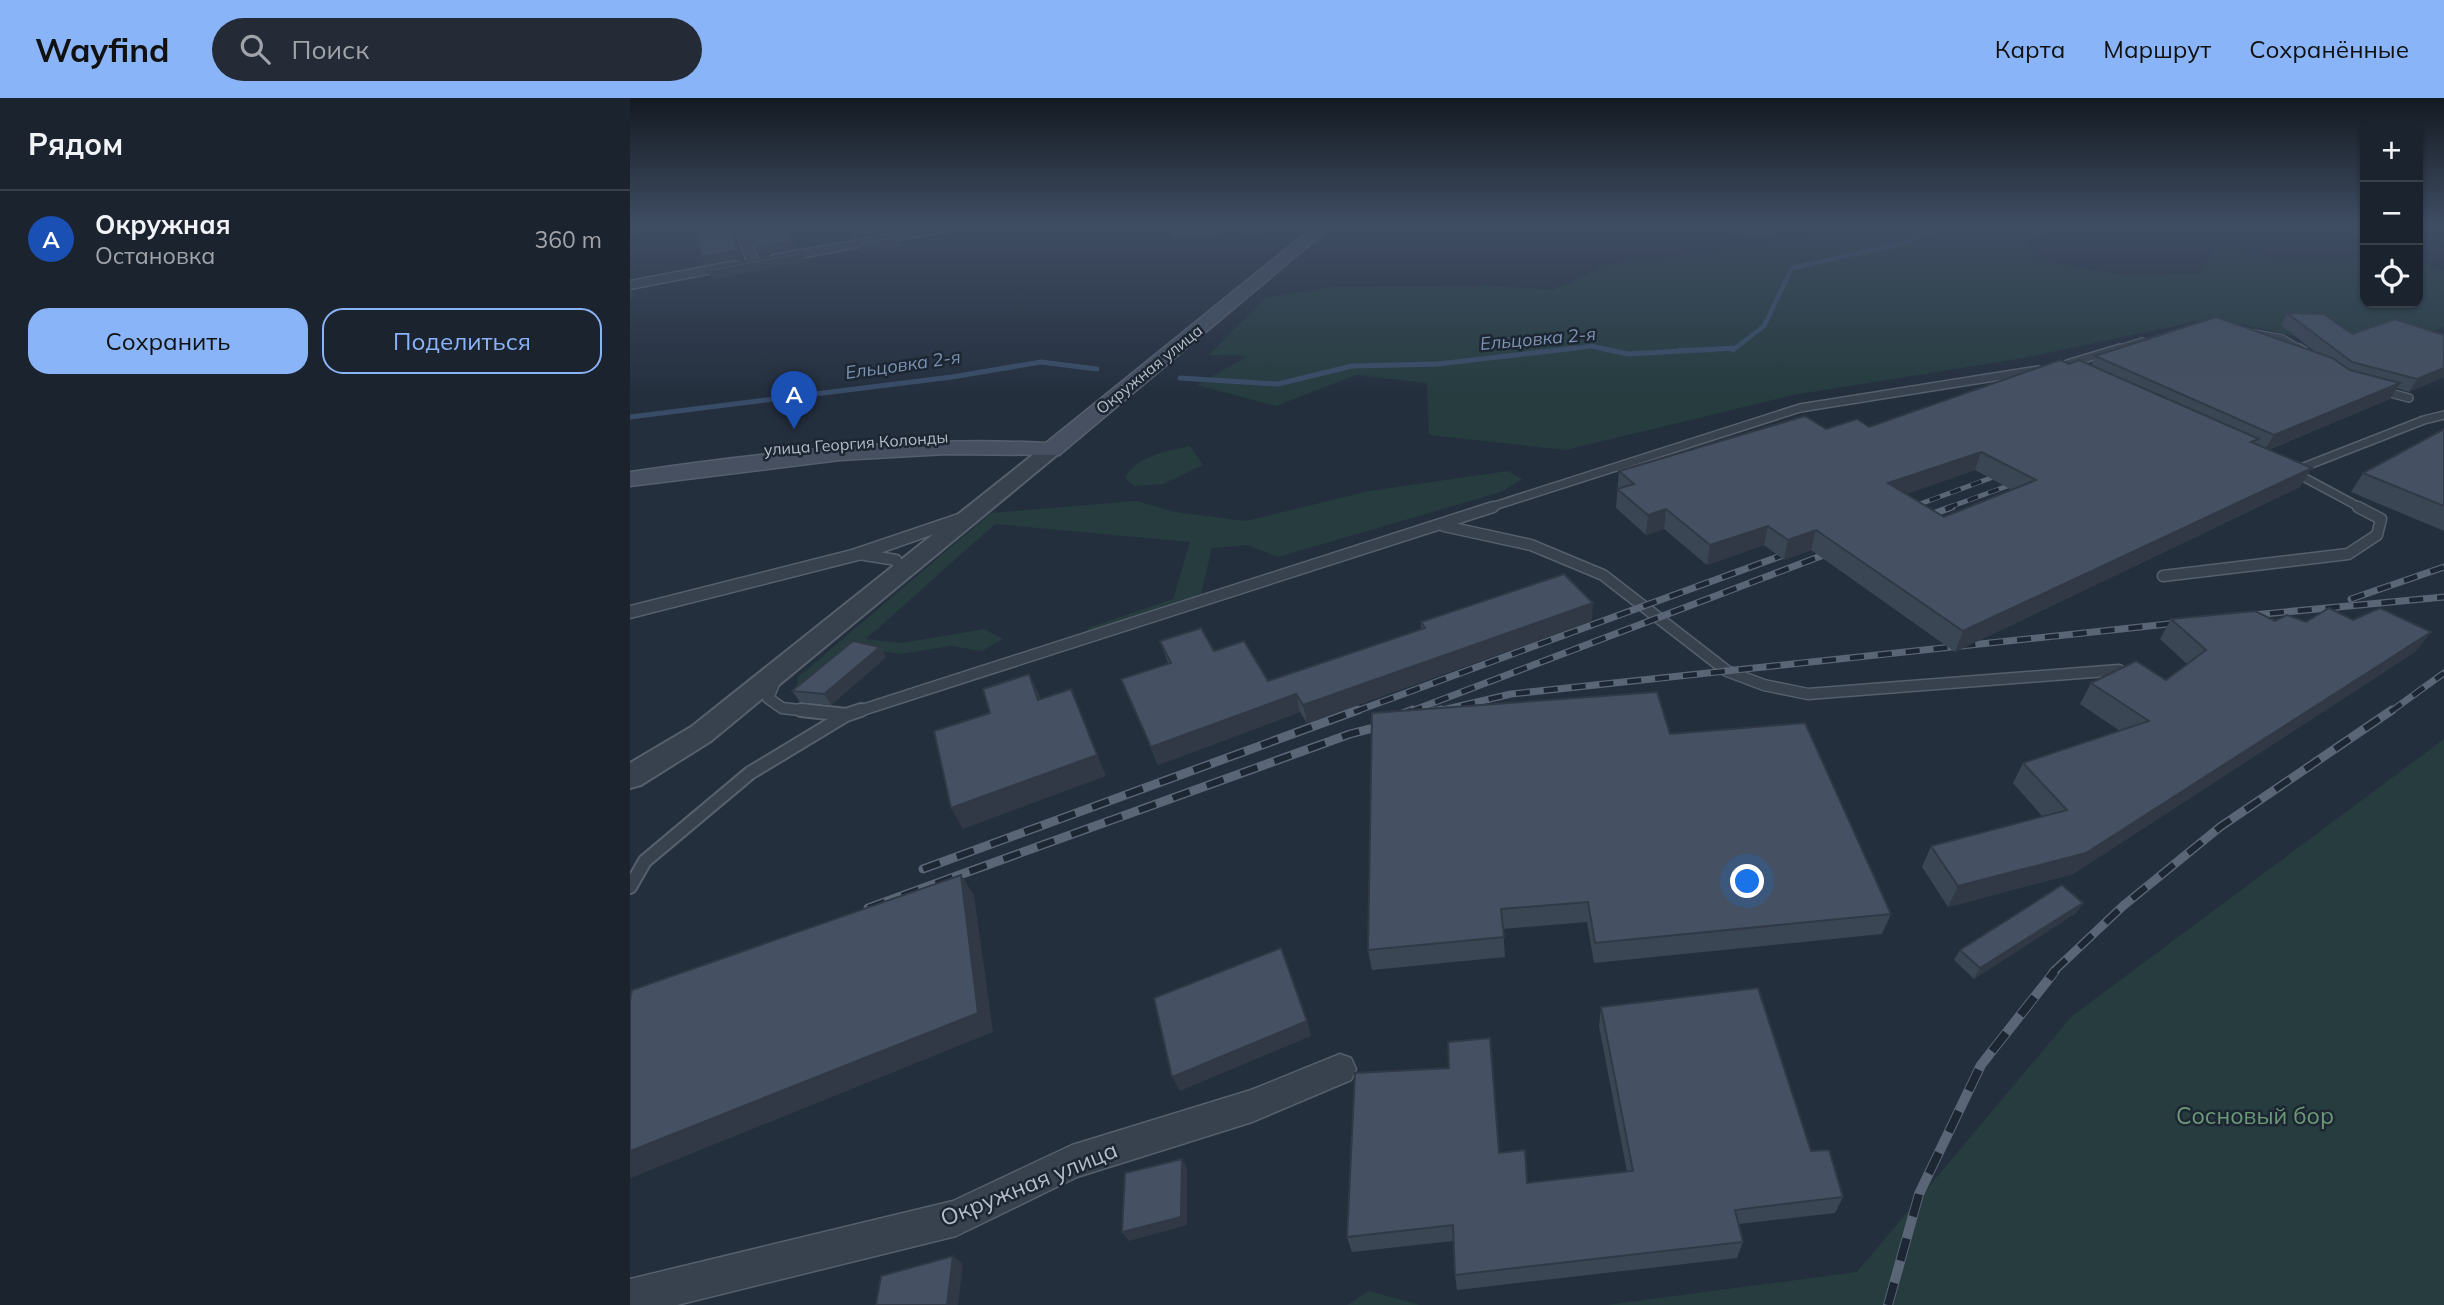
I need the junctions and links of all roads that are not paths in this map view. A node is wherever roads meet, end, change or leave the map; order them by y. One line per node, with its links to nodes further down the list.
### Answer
1 (650, 281): 3 (street)
2 (1257, 281): 12 (main road, Окружная улица)
3 (630, 285)
4 (2243, 332): 6 (lane)
5 (2151, 339): 8 (lane)
6 (2314, 357)
7 (2048, 368): 19 (lane)
8 (2074, 372)
9 (2369, 387): 10 (lane)
10 (2409, 398)
11 (2444, 415): 16 (lane)
12 (1083, 424): 13 (main road, Окружная улица); 15 (main road, улица Георгия Колонды)
13 (1051, 450): 17 (main road, улица Георгия Колонды); 18 (street, Окружная улица)
14 (2281, 466): 16 (lane)
15 (630, 467)
16 (2293, 471): 22 (lane)
17 (630, 479)
18 (973, 514): 20 (street, Окружная улица); 21 (street, Окружная улица)
19 (1441, 525): 24 (lane); 26 (lane)
20 (859, 554): 21 (lane); 23 (street, Окружная улица)
21 (901, 572): 25 (street, Окружная улица)
22 (2163, 576)
23 (630, 612)
24 (2119, 670)
25 (778, 674): 26 (lane); 27 (street, Окружная улица)
26 (846, 715): 28 (lane)
27 (630, 777)
28 (630, 887)
29 (1340, 1069): 30 (street, Окружная улица)
30 (630, 1298)

